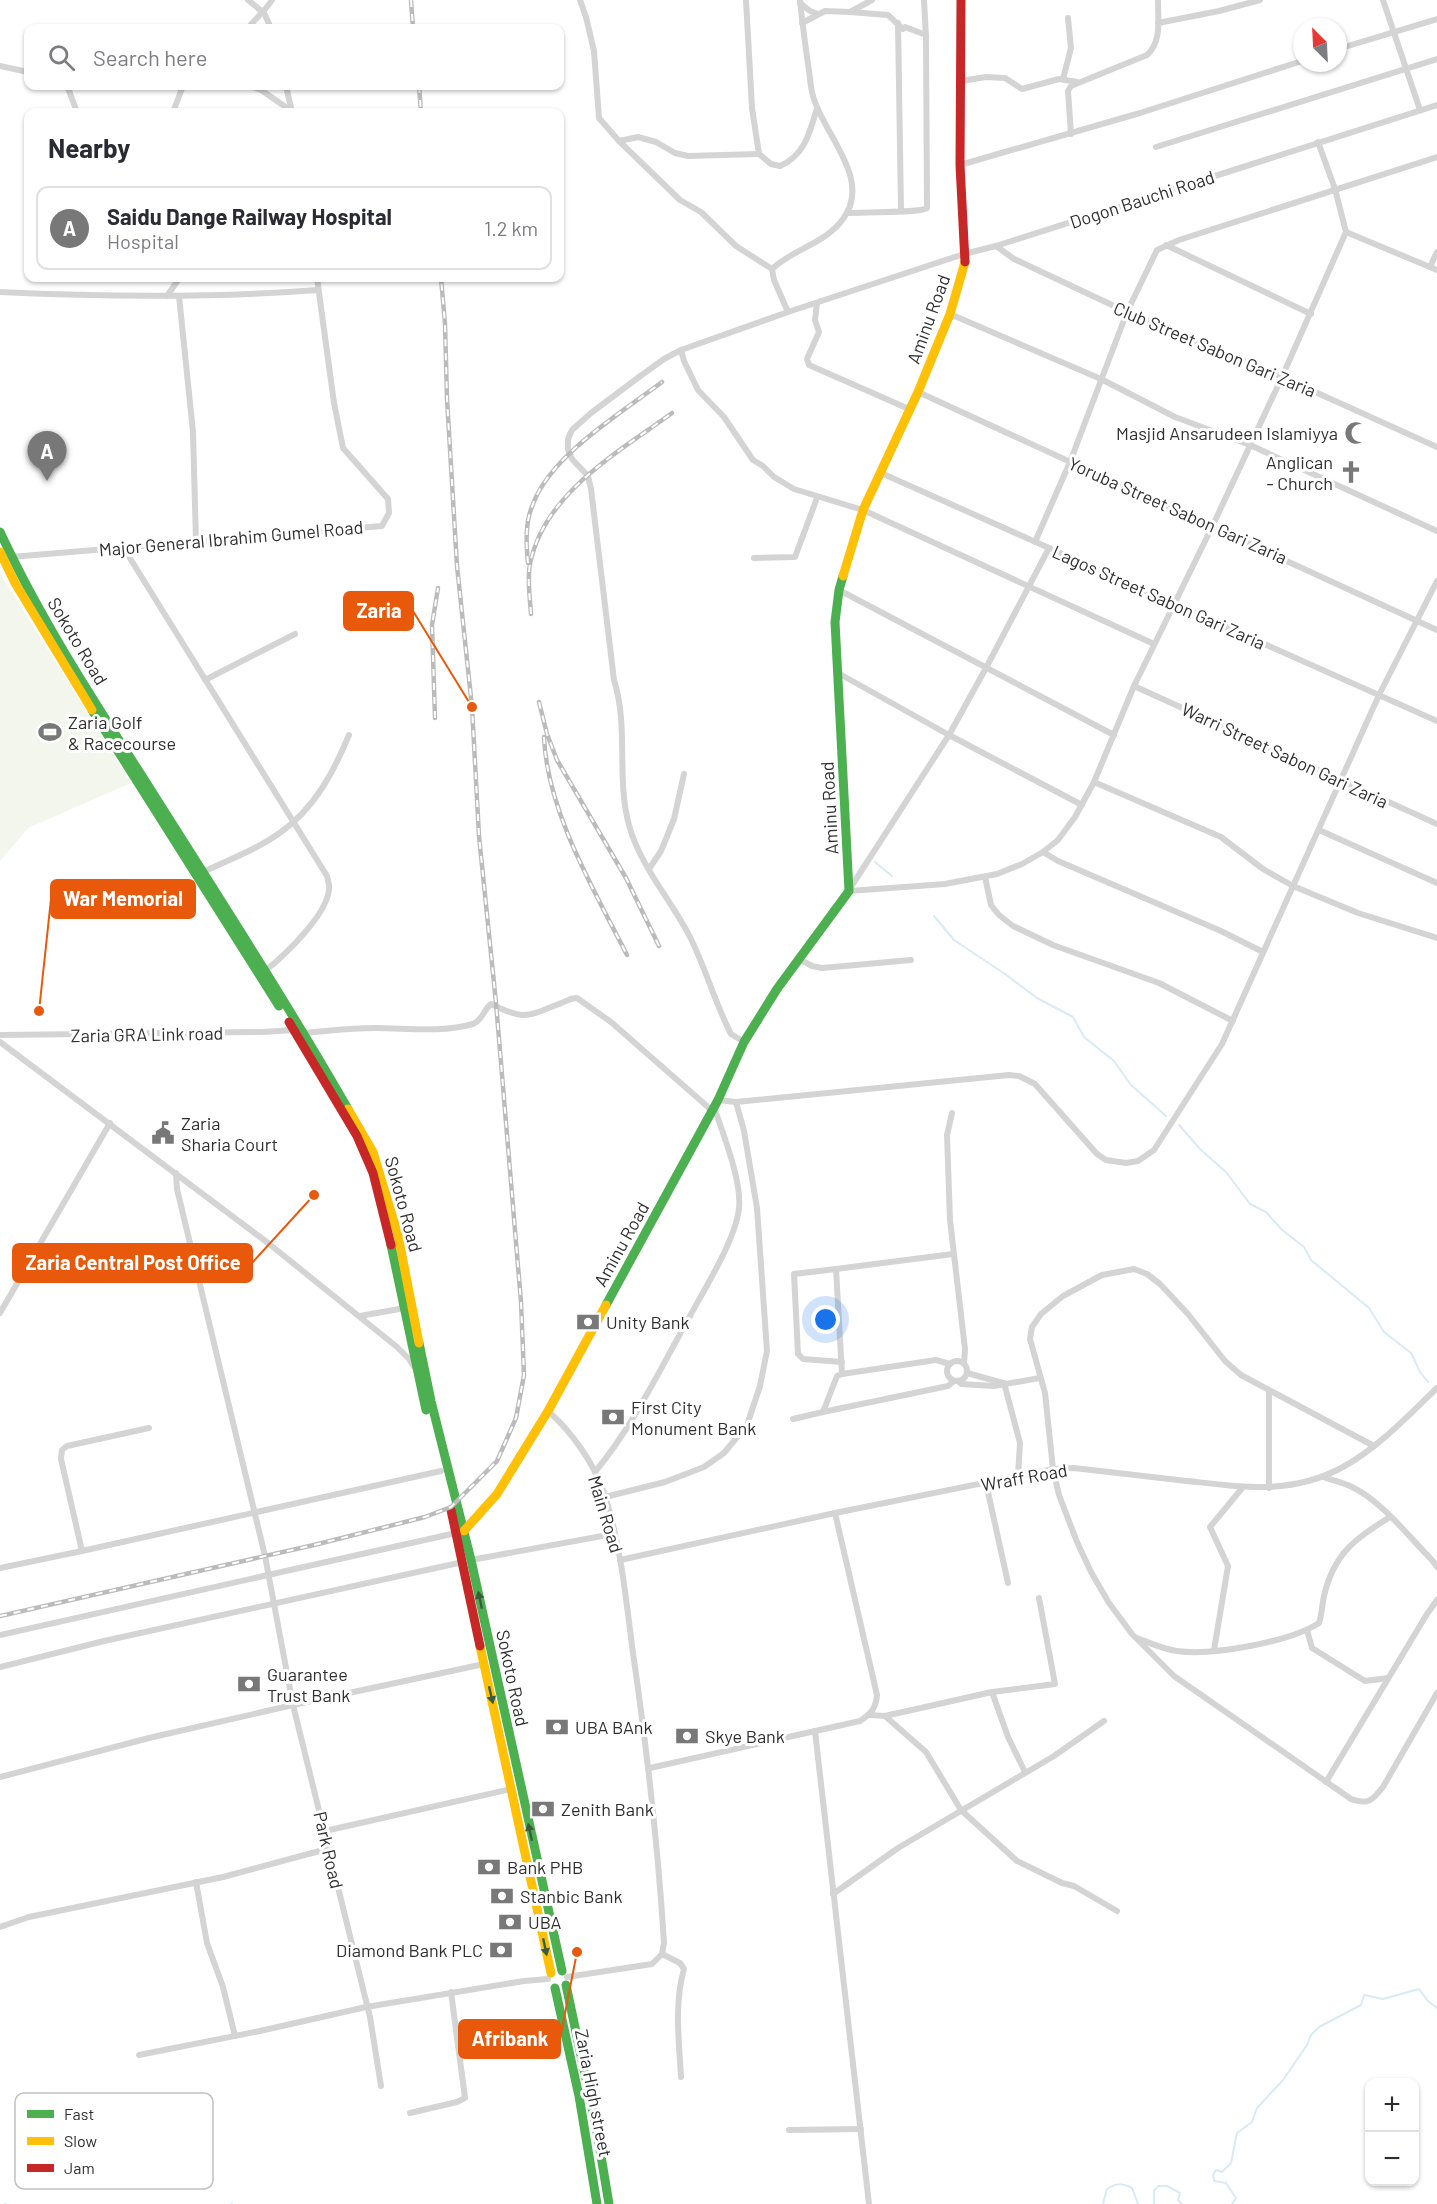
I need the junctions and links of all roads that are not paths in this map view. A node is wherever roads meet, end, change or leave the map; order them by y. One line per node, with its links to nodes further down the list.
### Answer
1 (248, 0): 13 (street)
2 (272, 0): 13 (street)
3 (580, 0): 45 (street)
4 (746, 0): 48 (street)
5 (872, 0): 12 (street)
6 (924, 0): 23 (street)
7 (961, 0): 31 (main road, Aminu Road)
8 (1158, 0): 18 (street)
9 (1260, 0): 18 (street)
10 (1383, 0): 22 (street)
11 (800, 2): 14 (street); 17 (street)
12 (850, 12): 14 (street); 21 (street)
13 (264, 13): 19 (street); 20 (street)
14 (819, 14): 17 (street)
15 (1068, 18): 30 (street)
16 (1437, 19): 22 (street)
17 (802, 23): 42 (street)
18 (1158, 23): 32 (street)
19 (251, 24)
20 (269, 24)
21 (900, 27): 23 (street); 52 (street)
22 (1394, 32): 24 (street); 28 (street)
23 (926, 35): 52 (street)
24 (1347, 47)
25 (1437, 59): 28 (street)
26 (1293, 64): 44 (street)
27 (0, 66): 29 (street)
28 (1406, 69): 43 (street); 47 (street)
29 (24, 71)
30 (1063, 79): 31 (street); 32 (street)
31 (961, 81): 50 (main road, Aminu Road)
32 (1077, 82): 44 (street)
33 (69, 90): 38 (street)
34 (181, 90): 39 (street)
35 (261, 90): 40 (street)
36 (287, 90): 41 (street)
37 (1437, 105): 43 (street, Dogon Bauchi Road)
38 (76, 108)
39 (175, 108)
40 (287, 108)
41 (292, 108)
42 (817, 108): 48 (street); 53 (street)
43 (1420, 110): 46 (street, Dogon Bauchi Road)
44 (1071, 134): 50 (street)
45 (619, 141): 48 (street); 59 (street)
46 (1318, 142): 51 (street); 56 (street, Dogon Bauchi Road)
47 (1156, 147)
48 (759, 154)
49 (1437, 158): 51 (street)
50 (960, 165): 58 (main road, Aminu Road)
51 (1335, 189): 54 (street); 55 (street)
52 (901, 210): 53 (street)
53 (847, 213): 59 (street)
54 (1346, 232): 60 (street); 72 (street)
55 (1166, 245): 70 (street); 72 (street)
56 (996, 246): 58 (street, Dogon Bauchi Road); 70 (street, Club Street Sabon Gari Zaria)
57 (1437, 252): 60 (street)
58 (964, 254): 68 (street, Dogon Bauchi Road); 71 (main road, Aminu Road)
59 (772, 269): 69 (street)
60 (1434, 269)
61 (176, 282): 66 (street)
62 (178, 282): 67 (street)
63 (317, 282): 64 (street)
64 (318, 290): 67 (street); 87 (street, Major General Ibrahim Gumel Road)
65 (0, 291): 66 (street)
66 (167, 296): 67 (street)
67 (180, 296): 87 (street)
68 (817, 303): 69 (street, Dogon Bauchi Road); 77 (street)
69 (788, 312): 73 (street, Dogon Bauchi Road)
70 (1128, 312): 74 (street, Club Street Sabon Gari Zaria); 75 (street)
71 (950, 314): 75 (street); 76 (main road, Aminu Road)
72 (1311, 314): 74 (street)
73 (681, 350): 82 (street); 119 (street, Dogon Bauchi Road)
74 (1282, 377): 78 (street); 79 (street, Club Street Sabon Gari Zaria)
75 (1101, 379): 78 (street); 80 (street)
76 (918, 392): 77 (main road, Aminu Road); 80 (street, Yoruba Street Sabon Gari Zaria)
77 (909, 409): 81 (main road, Aminu Road)
78 (1250, 445): 84 (street); 85 (street)
79 (1437, 447)
80 (1070, 462): 84 (street, Yoruba Street Sabon Gari Zaria); 88 (street)
81 (881, 473): 83 (main road, Aminu Road); 88 (street, Lagos Street Sabon Gari Zaria)
82 (817, 498): 83 (street); 93 (street)
83 (863, 510): 95 (street); 96 (main road, Aminu Road)
84 (1213, 525): 97 (street); 98 (street, Yoruba Street Sabon Gari Zaria)
85 (1437, 531)
86 (0, 532): 92 (main road, Sokoto Road)
87 (196, 541): 89 (street, Major General Ibrahim Gumel Road)
88 (1035, 542): 90 (street, Lagos Street Sabon Gari Zaria)
89 (123, 547): 92 (street, Major General Ibrahim Gumel Road); 104 (street)
90 (1049, 548): 95 (street); 97 (street, Lagos Street Sabon Gari Zaria)
91 (0, 552): 131 (main road, Sokoto Road)
92 (10, 557): 120 (main road, Sokoto Road)
93 (754, 558)
94 (1437, 581): 98 (street)
95 (1028, 585): 101 (street); 102 (street)
96 (839, 590): 102 (street); 103 (main road, Aminu Road)
97 (1173, 604): 101 (street); 106 (street, Lagos Street Sabon Gari Zaria)
98 (1418, 621): 99 (street, Yoruba Street Sabon Gari Zaria); 106 (street)
99 (1437, 630)
100 (295, 634): 104 (street)
101 (1154, 644): 105 (street)
102 (986, 668): 109 (street); 110 (street)
103 (838, 673): 109 (street); 124 (main road, Aminu Road)
104 (205, 680): 115 (street)
105 (1134, 686): 110 (street); 112 (street, Warri Street Sabon Gari Zaria)
106 (1379, 695): 107 (street, Lagos Street Sabon Gari Zaria); 112 (street)
107 (1437, 721)
108 (349, 735): 115 (street)
109 (949, 735): 114 (street); 124 (street)
110 (1114, 735): 113 (street)
111 (684, 774): 119 (street)
112 (1341, 781): 116 (street, Warri Street Sabon Gari Zaria); 117 (street)
113 (1094, 782): 114 (street); 123 (street)
114 (1082, 805): 118 (street)
115 (294, 821): 120 (street); 129 (street)
116 (1437, 824)
117 (1319, 830): 122 (street); 123 (street)
118 (1043, 852): 121 (street); 126 (street)
119 (649, 869): 134 (street)
120 (203, 872): 129 (main road, Sokoto Road)
121 (985, 877): 124 (street); 130 (street)
122 (1437, 883)
123 (1293, 886): 125 (street); 126 (street)
124 (849, 891): 127 (main road, Aminu Road)
125 (1437, 938)
126 (1263, 952): 130 (street)
127 (799, 959): 128 (street); 134 (main road, Aminu Road)
128 (911, 960)
129 (265, 971): 132 (main road, Sokoto Road)
130 (1233, 1021): 136 (street)
131 (294, 1030): 133 (street, Zaria GRA Link road); 143 (main road, Sokoto Road)
132 (304, 1033): 137 (street); 174 (main road, Sokoto Road)
133 (0, 1035)
134 (744, 1042): 137 (main road, Aminu Road)
135 (0, 1043): 139 (street)
136 (736, 1102): 137 (street); 170 (street)
137 (714, 1106): 157 (main road, Aminu Road); 164 (street)
138 (952, 1113): 141 (street)
139 (110, 1123): 140 (street); 144 (street)
140 (176, 1173): 145 (street); 171 (street, Park Road)
141 (953, 1254): 142 (street); 147 (street)
142 (837, 1269): 146 (street); 146 (street)
143 (405, 1308): 145 (street); 151 (main road, Sokoto Road)
144 (0, 1313)
145 (360, 1316): 151 (street)
146 (842, 1362): 150 (street)
147 (964, 1363): 148 (street); 149 (street)
148 (950, 1364): 150 (street); 153 (street)
149 (968, 1373): 153 (street); 154 (street)
150 (842, 1374): 158 (street)
151 (418, 1376): 163 (main road, Sokoto Road)
152 (1040, 1378): 154 (street); 156 (street); 162 (street)
153 (956, 1381): 154 (street); 158 (street)
154 (1004, 1383): 165 (street)
155 (1437, 1388): 161 (street, Wraff Road)
156 (1269, 1391): 161 (street); 169 (street)
157 (548, 1411): 164 (street, Main Road); 174 (main road, Aminu Road)
158 (823, 1412): 159 (street)
159 (793, 1419)
160 (149, 1428): 176 (street)
161 (1374, 1446): 166 (street, Wraff Road)
162 (1053, 1469): 165 (street, Wraff Road); 168 (street, Wraff Road); 188 (street)
163 (441, 1471): 171 (street); 174 (main road, Sokoto Road)
164 (595, 1472): 170 (street, Main Road)
165 (1018, 1476): 167 (street, Wraff Road)
166 (1322, 1477): 169 (street, Wraff Road); 173 (street)
167 (986, 1483): 172 (street, Wraff Road); 182 (street)
168 (1243, 1487): 169 (street, Wraff Road); 189 (street)
169 (1269, 1488)
170 (605, 1497): 175 (street, Main Road)
171 (254, 1513): 176 (street); 181 (street, Park Road)
172 (835, 1513): 177 (street, Wraff Road); 196 (street)
173 (1390, 1517): 179 (street); 186 (street)
174 (460, 1532): 178 (main road, Sokoto Road); 181 (street)
175 (614, 1534): 177 (street, Main Road); 178 (street)
176 (82, 1551): 180 (street)
177 (620, 1560): 200 (street)
178 (467, 1561): 185 (street); 190 (main road, Sokoto Road); 214 (main road, Sokoto Road, one-way to 178)
179 (1437, 1567)
180 (0, 1568)
181 (269, 1574): 185 (street, Park Road); 187 (street)
182 (1008, 1583)
183 (1039, 1598): 193 (street)
184 (1437, 1600): 192 (street)
185 (275, 1603): 191 (street); 195 (street, Park Road)
186 (1307, 1630): 189 (street); 192 (street)
187 (0, 1635)
188 (1134, 1636): 189 (street); 203 (street)
189 (1214, 1650)
190 (484, 1664): 195 (street); 204 (main road, Sokoto Road, one-way to 204)
191 (0, 1667)
192 (1388, 1678): 203 (street)
193 (992, 1692): 197 (street); 201 (street)
194 (1437, 1693): 203 (street)
195 (293, 1705): 202 (street); 206 (street, Park Road)
196 (869, 1714): 197 (street); 199 (street)
197 (885, 1716): 205 (street)
198 (1104, 1721): 201 (street)
199 (815, 1731): 200 (street); 209 (street)
200 (650, 1768): 212 (street)
201 (1025, 1772): 205 (street)
202 (0, 1777)
203 (1326, 1782)
204 (511, 1789): 206 (street); 213 (main road, Sokoto Road, one-way to 213)
205 (961, 1810): 209 (street); 210 (street)
206 (325, 1831): 207 (street, Park Road)
207 (327, 1849): 208 (street); 217 (street, Park Road)
208 (196, 1882): 211 (street); 218 (street)
209 (833, 1894): 223 (street)
210 (1117, 1911)
211 (0, 1927)
212 (662, 1954): 214 (street); 220 (street)
213 (550, 1976): 214 (main road); 215 (main road); 216 (street)
214 (565, 1978): 215 (main road); 226 (main road, Sokoto Road)
215 (555, 1988): 225 (main road, Zaria High street)
216 (451, 1992): 217 (street); 222 (street)
217 (366, 2007): 218 (street); 221 (street, Park Road)
218 (235, 2036): 219 (street)
219 (139, 2055)
220 (681, 2077)
221 (381, 2086)
222 (410, 2113)
223 (861, 2129): 224 (street); 227 (street)
224 (789, 2130)
225 (597, 2204)
226 (609, 2204)
227 (869, 2204)

